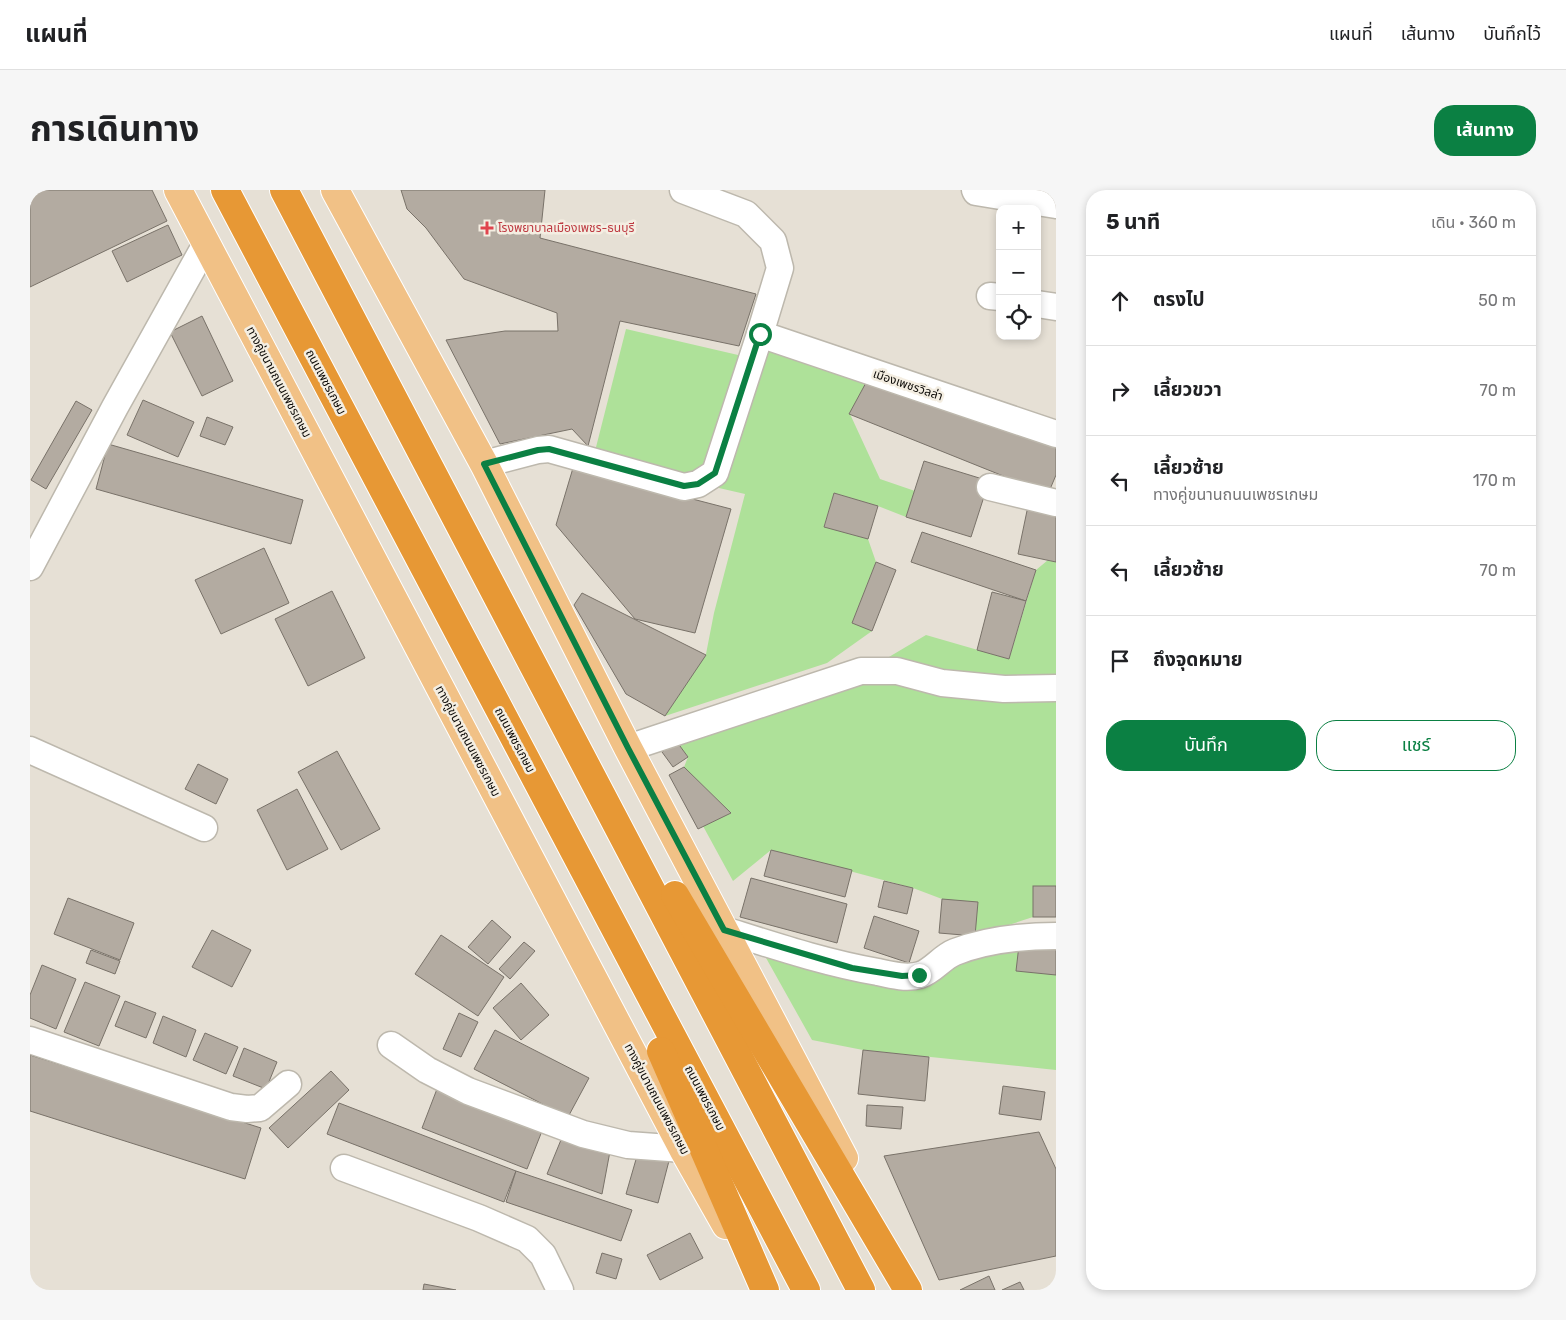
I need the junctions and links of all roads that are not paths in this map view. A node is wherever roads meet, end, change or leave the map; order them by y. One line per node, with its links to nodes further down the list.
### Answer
1 (178, 190): 9 (main road, ทางคู่ขนานถนนเพชรเกษม)
2 (215, 190): 10 (highway)
3 (225, 190): 10 (highway, ถนนเพชรเกษม)
4 (284, 190): 19 (highway)
5 (334, 190): 15 (main road)
6 (683, 190): 13 (street)
7 (975, 190): 8 (street)
8 (1056, 205)
9 (206, 244): 18 (street); 30 (main road, ทางคู่ขนานถนนเพชรเกษม)
10 (266, 269): 24 (highway, ถนนเพชรเกษม)
11 (1041, 305): 12 (street)
12 (1056, 307)
13 (760, 334): 14 (street, เมืองเพชรวิลล่า); 15 (street)
14 (1056, 434)
15 (484, 464): 21 (main road)
16 (990, 487): 17 (street)
17 (1056, 503)
18 (30, 567)
19 (506, 610): 36 (highway); 37 (highway)
20 (1056, 688): 21 (street)
21 (628, 748): 25 (main road)
22 (30, 750): 23 (street)
23 (204, 828)
24 (573, 849): 34 (highway); 35 (highway, ถนนเพชรเกษม)
25 (724, 930): 26 (street); 38 (main road)
26 (1056, 936)
27 (30, 1040): 29 (street)
28 (391, 1045): 30 (street)
29 (288, 1084)
30 (684, 1148): 33 (main road, ทางคู่ขนานถนนเพชรเกษม)
31 (344, 1168): 32 (street)
32 (560, 1290)
33 (761, 1290)
34 (766, 1290)
35 (806, 1290)
36 (861, 1290)
37 (908, 1290)
38 (914, 1290)

